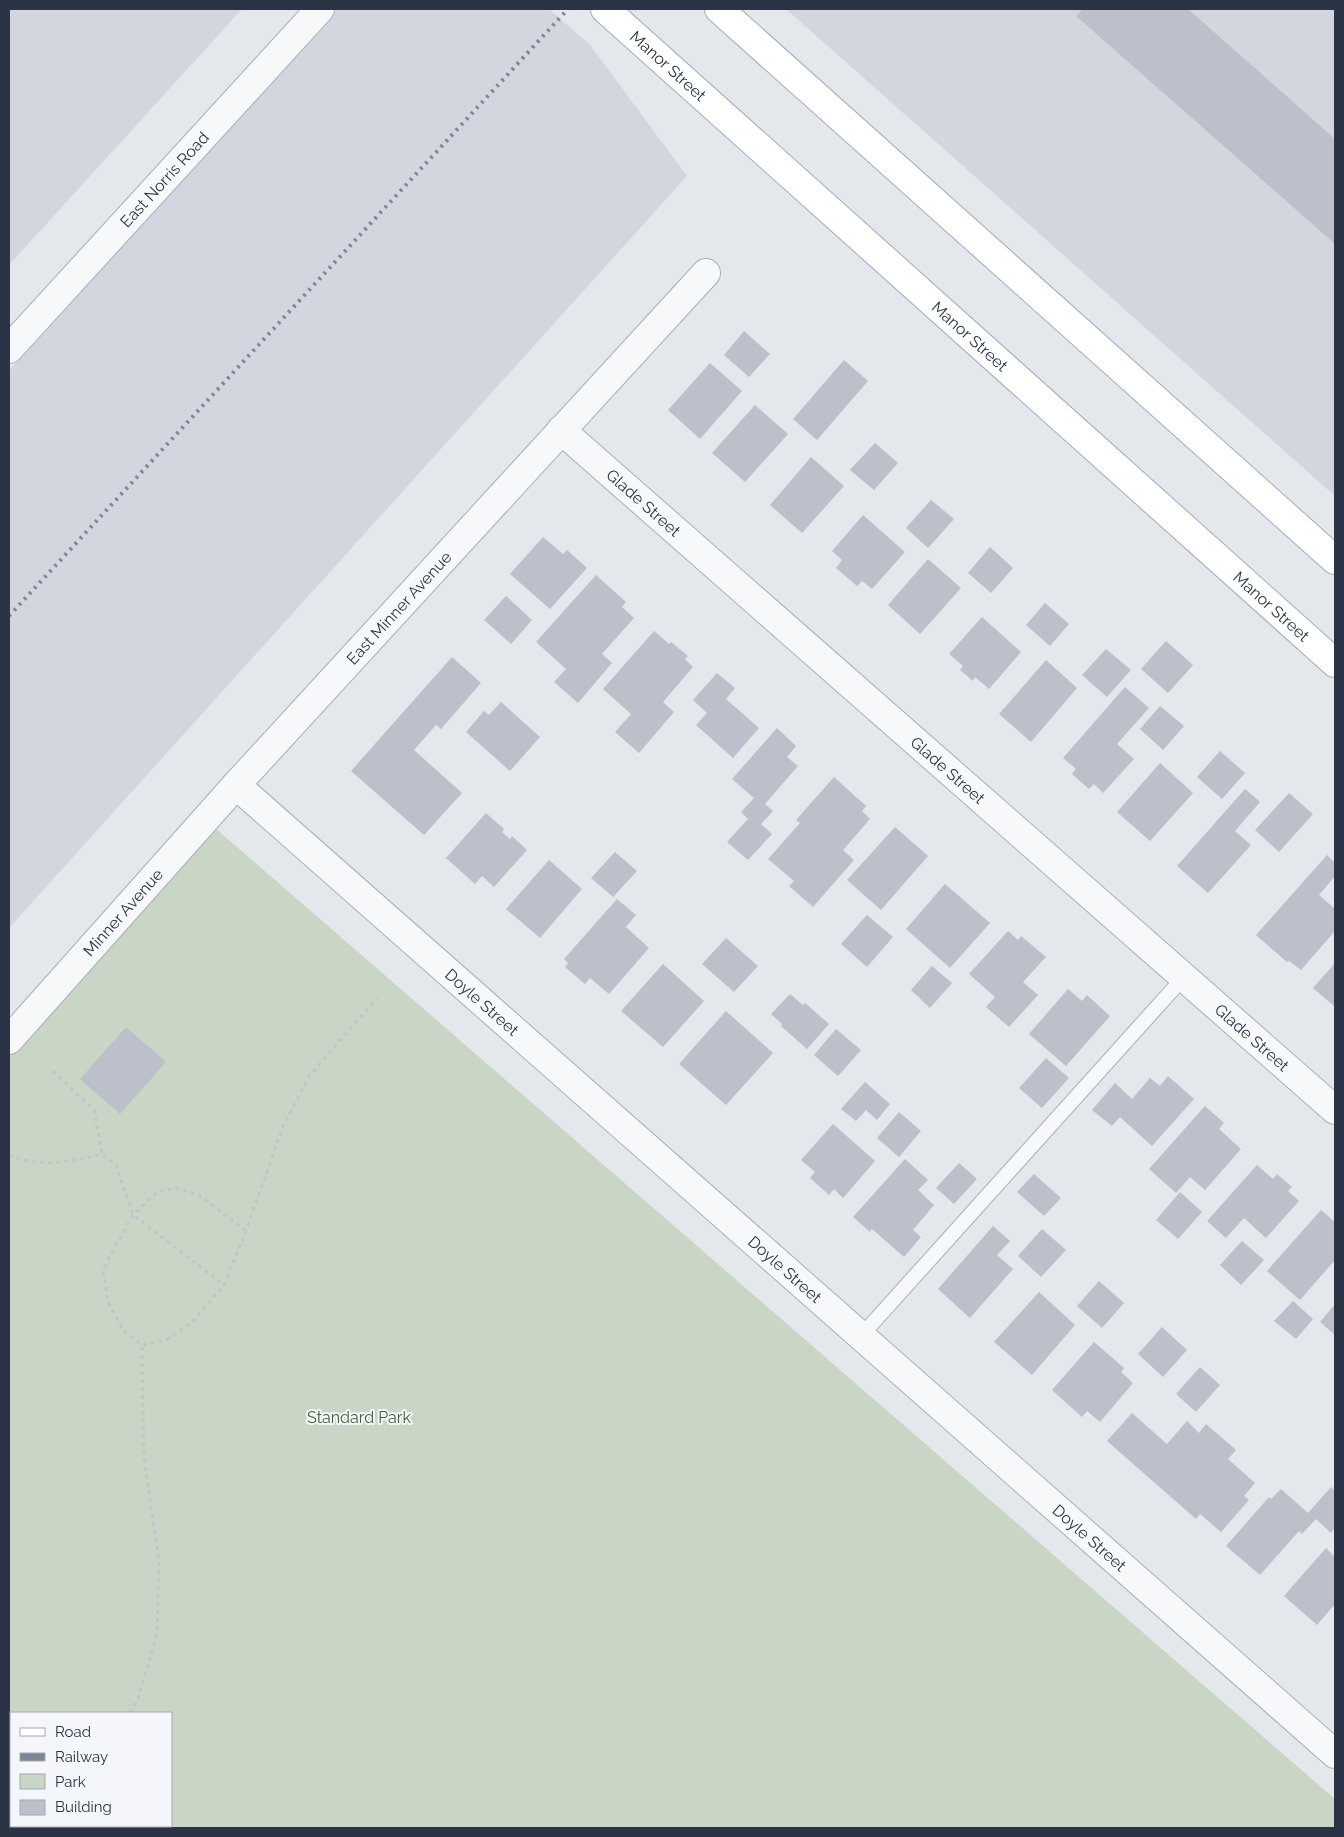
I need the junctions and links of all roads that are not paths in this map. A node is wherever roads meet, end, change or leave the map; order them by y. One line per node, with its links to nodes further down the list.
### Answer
1 (320, 9): 5 (street, East Norris Road)
2 (605, 9): 8 (main road, Manor Street)
3 (719, 9): 7 (main road)
4 (706, 273): 6 (street, East Minner Avenue)
5 (9, 349)
6 (561, 430): 9 (street, East Minner Avenue); 10 (street, Glade Street)
7 (1335, 560)
8 (1335, 664)
9 (236, 785): 11 (street, Minner Avenue); 13 (street, Doyle Street)
10 (1184, 977): 12 (street, Glade Street); 13 (lane)
11 (9, 1040)
12 (1335, 1110)
13 (861, 1336): 14 (street, Doyle Street)
14 (1335, 1754)

